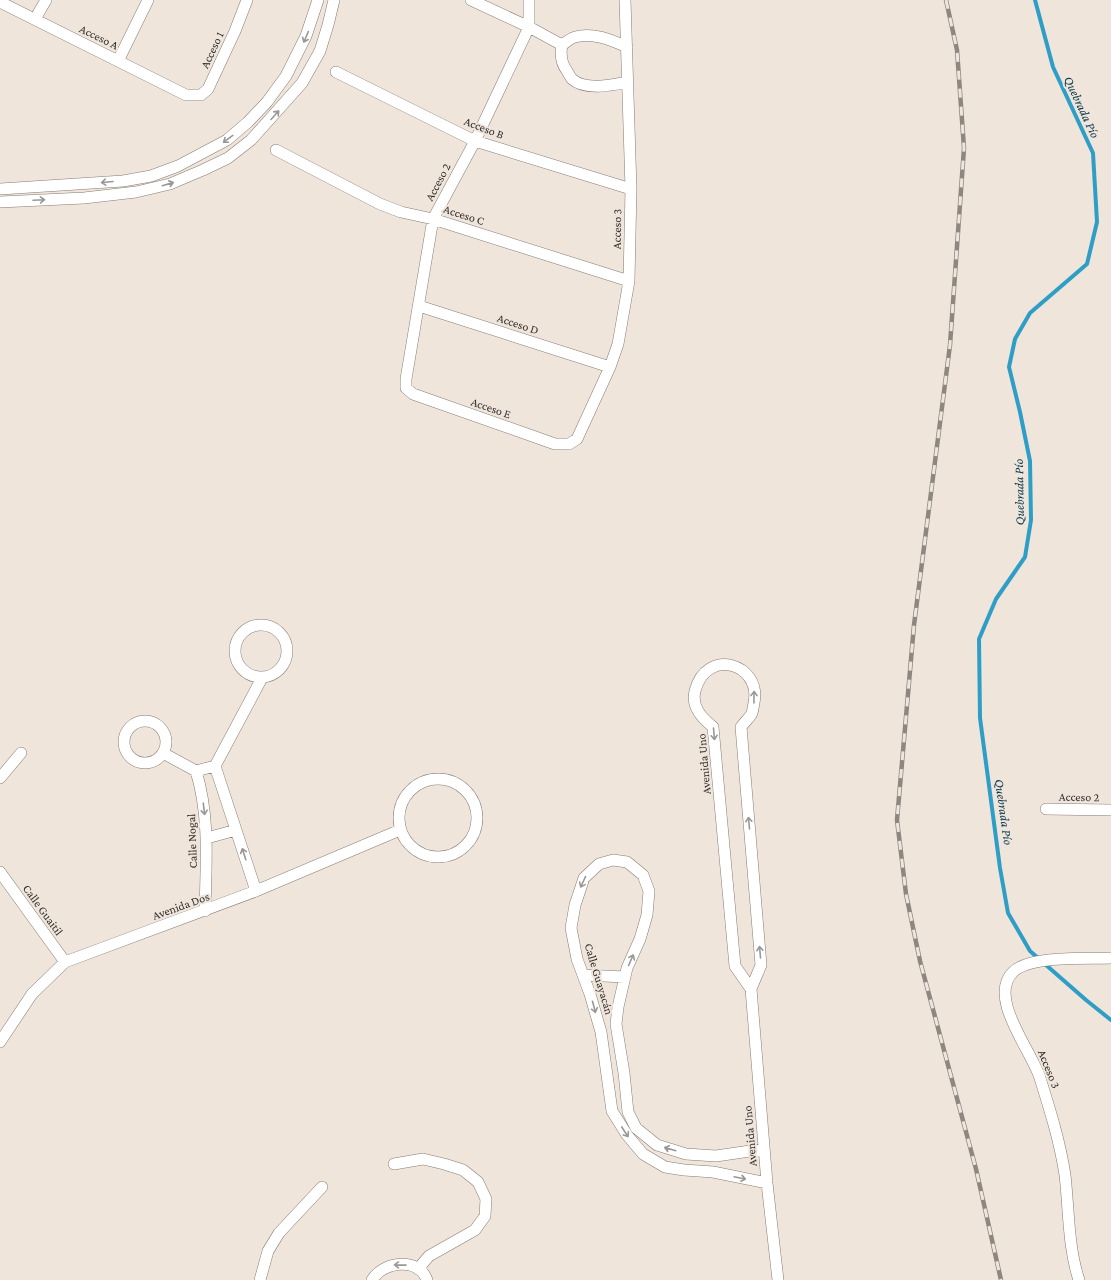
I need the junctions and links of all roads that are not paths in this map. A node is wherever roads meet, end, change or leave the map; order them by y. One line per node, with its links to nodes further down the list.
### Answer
1 (46, 0): 10 (street)
2 (148, 0): 14 (street)
3 (247, 0): 17 (street, Acceso 1)
4 (318, 0): 20 (street, one-way to 20)
5 (334, 0): 22 (street, one-way to 5)
6 (471, 0): 11 (street)
7 (529, 0): 11 (street, Acceso 2)
8 (626, 0): 13 (street, Acceso 3)
9 (0, 2): 10 (street, Acceso A)
10 (35, 19): 14 (street, Acceso A)
11 (530, 27): 12 (street); 18 (street, Acceso 2)
12 (562, 45): 13 (street); 16 (street)
13 (627, 47): 16 (street, Acceso 3)
14 (118, 61): 17 (street, Acceso A)
15 (336, 72): 18 (street, Acceso B)
16 (628, 82): 21 (street, Acceso 3)
17 (186, 95)
18 (475, 141): 21 (street, Acceso B); 23 (street, Acceso 2)
19 (276, 150): 23 (street, Acceso C)
20 (0, 189)
21 (631, 189): 24 (street, Acceso 3)
22 (0, 202)
23 (433, 219): 24 (street, Acceso C); 25 (street, Acceso 2)
24 (629, 281): 26 (street, Acceso 3)
25 (419, 306): 26 (street, Acceso D); 27 (street, Acceso 2)
26 (610, 367): 28 (street, Acceso 3)
27 (406, 388): 28 (street, Acceso E)
28 (569, 444)
29 (262, 678): 29 (street); 32 (street)
30 (21, 752): 34 (street)
31 (163, 753): 33 (street)
32 (215, 766): 33 (street); 37 (street)
33 (196, 771): 39 (street, Calle Nogal, one-way to 39)
34 (0, 778)
35 (1046, 809): 36 (street, Acceso 2)
36 (1111, 810)
37 (236, 830): 39 (street); 41 (street, one-way to 37)
38 (400, 830): 38 (street); 41 (street, Avenida Dos)
39 (207, 838): 42 (street, Calle Nogal)
40 (0, 872): 44 (street, Calle Guaitil)
41 (256, 891): 42 (street, Avenida Dos)
42 (205, 911): 44 (street, Avenida Dos)
43 (1111, 958): 62 (street, Acceso 3)
44 (65, 962): 48 (street, Avenida Dos)
45 (583, 975): 46 (street); 46 (street, Calle Guayacán, one-way to 45); 50 (street, Calle Guayacán, one-way to 50)
46 (625, 977): 49 (street, Calle Guayacán)
47 (751, 989): 47 (street, Avenida Uno, one-way to 47); 51 (street, Avenida Uno)
48 (0, 1042)
49 (624, 1073): 50 (street); 52 (street, Calle Guayacán, one-way to 49)
50 (606, 1074): 54 (street, Calle Guayacán, one-way to 54)
51 (764, 1149): 52 (street, Calle Guayacán); 55 (street, Avenida Uno)
52 (686, 1154): 54 (street)
53 (394, 1164): 57 (street)
54 (684, 1170): 55 (street, Calle Guayacán, one-way to 55)
55 (767, 1183): 61 (street, Avenida Uno)
56 (322, 1187): 58 (street)
57 (418, 1269): 59 (street, one-way to 59); 60 (street)
58 (260, 1280)
59 (372, 1280)
60 (427, 1280)
61 (778, 1280)
62 (1080, 1280)

